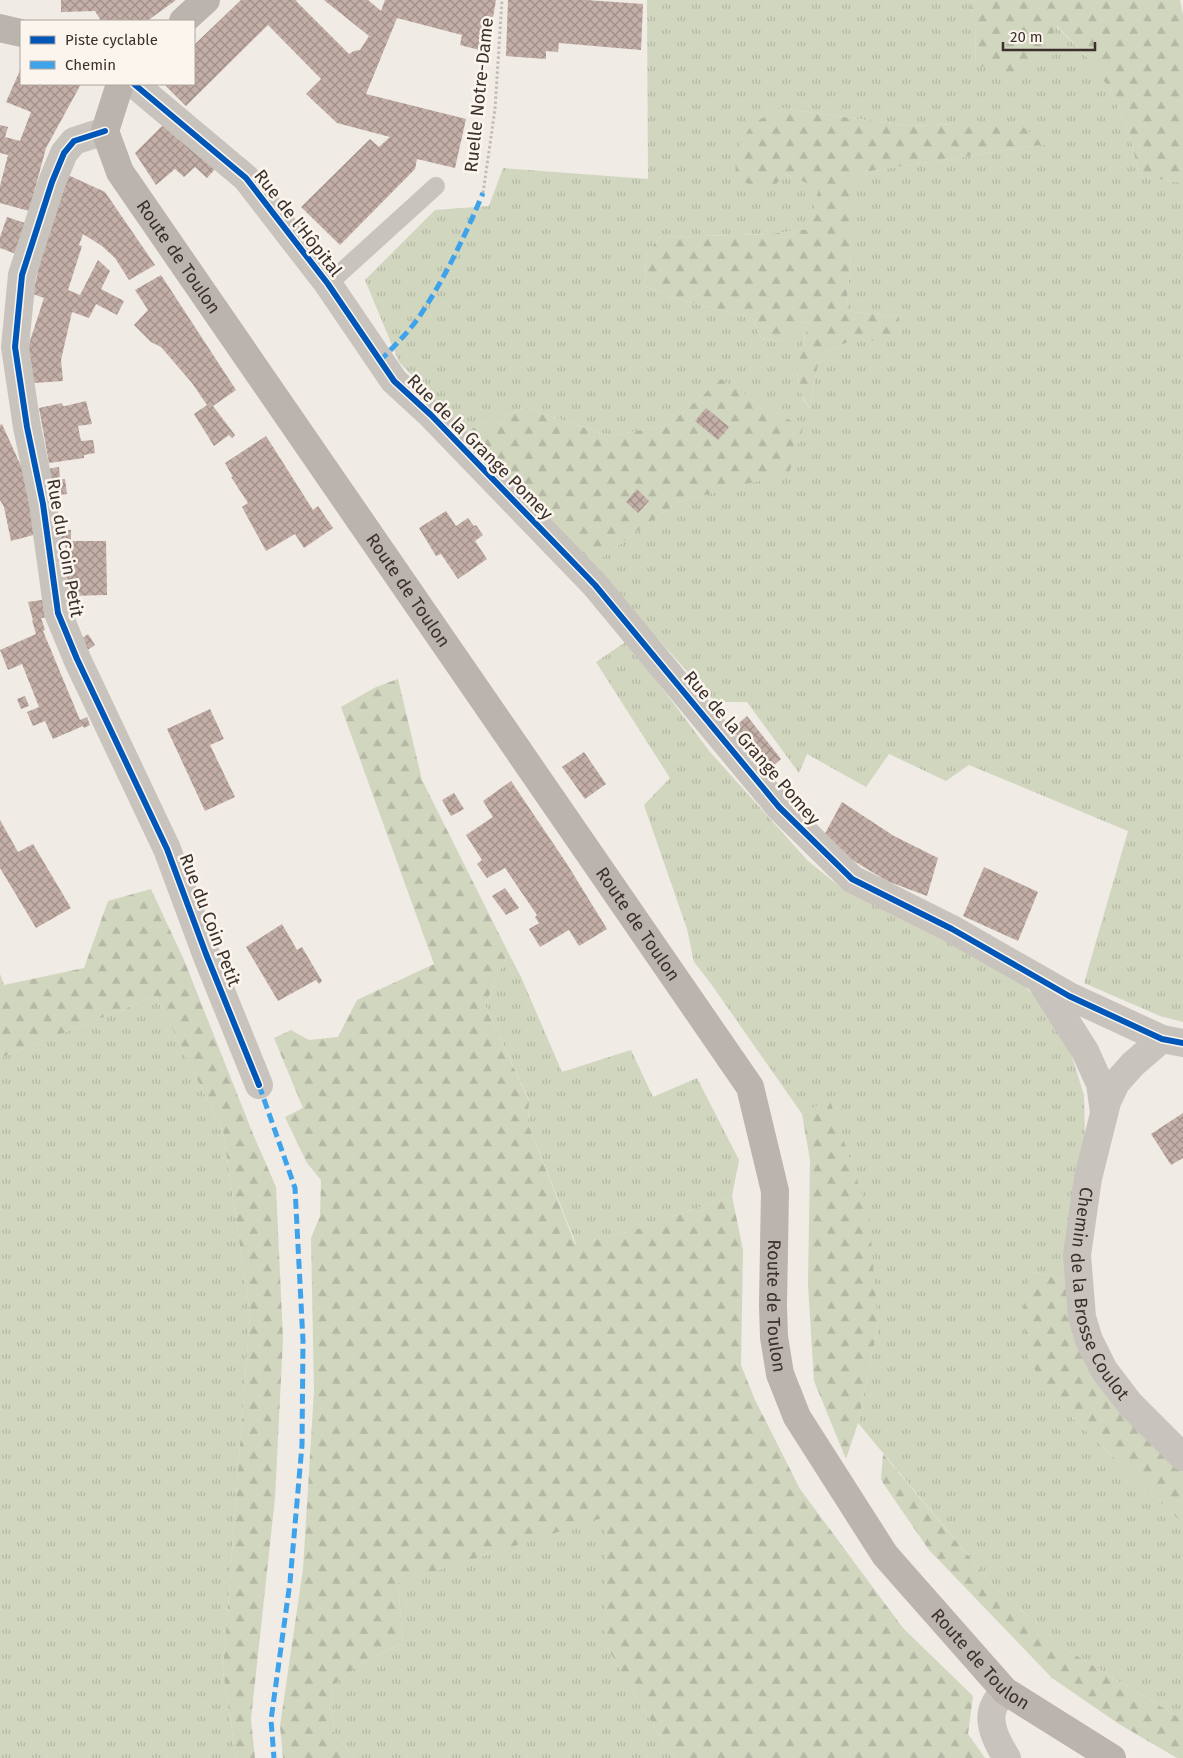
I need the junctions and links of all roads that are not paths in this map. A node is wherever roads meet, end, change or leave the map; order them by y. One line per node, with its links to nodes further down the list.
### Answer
1 (206, 0): 2 (main road)
2 (183, 20)
3 (0, 28): 4 (main road)
4 (20, 34)
5 (120, 85): 7 (main road)
6 (135, 85): 9 (street, Rue de l'Hôpital)
7 (105, 131): 13 (street, Rue du Coin Petit); 16 (main road, Route de Toulon)
8 (436, 186): 9 (lane)
9 (328, 284): 10 (street, Rue de l'Hôpital)
10 (394, 381): 11 (street, Rue de la Grange Pomey)
11 (1040, 980): 12 (street, Rue de la Grange Pomey); 14 (street)
12 (1172, 1041): 14 (street, Chemin de la Brosse Coulot)
13 (259, 1085)
14 (1104, 1112): 15 (street, Chemin de la Brosse Coulot)
15 (1183, 1457)
16 (1005, 1691): 17 (street); 18 (main road, Route de Toulon)
17 (1007, 1758)
18 (1112, 1758)

